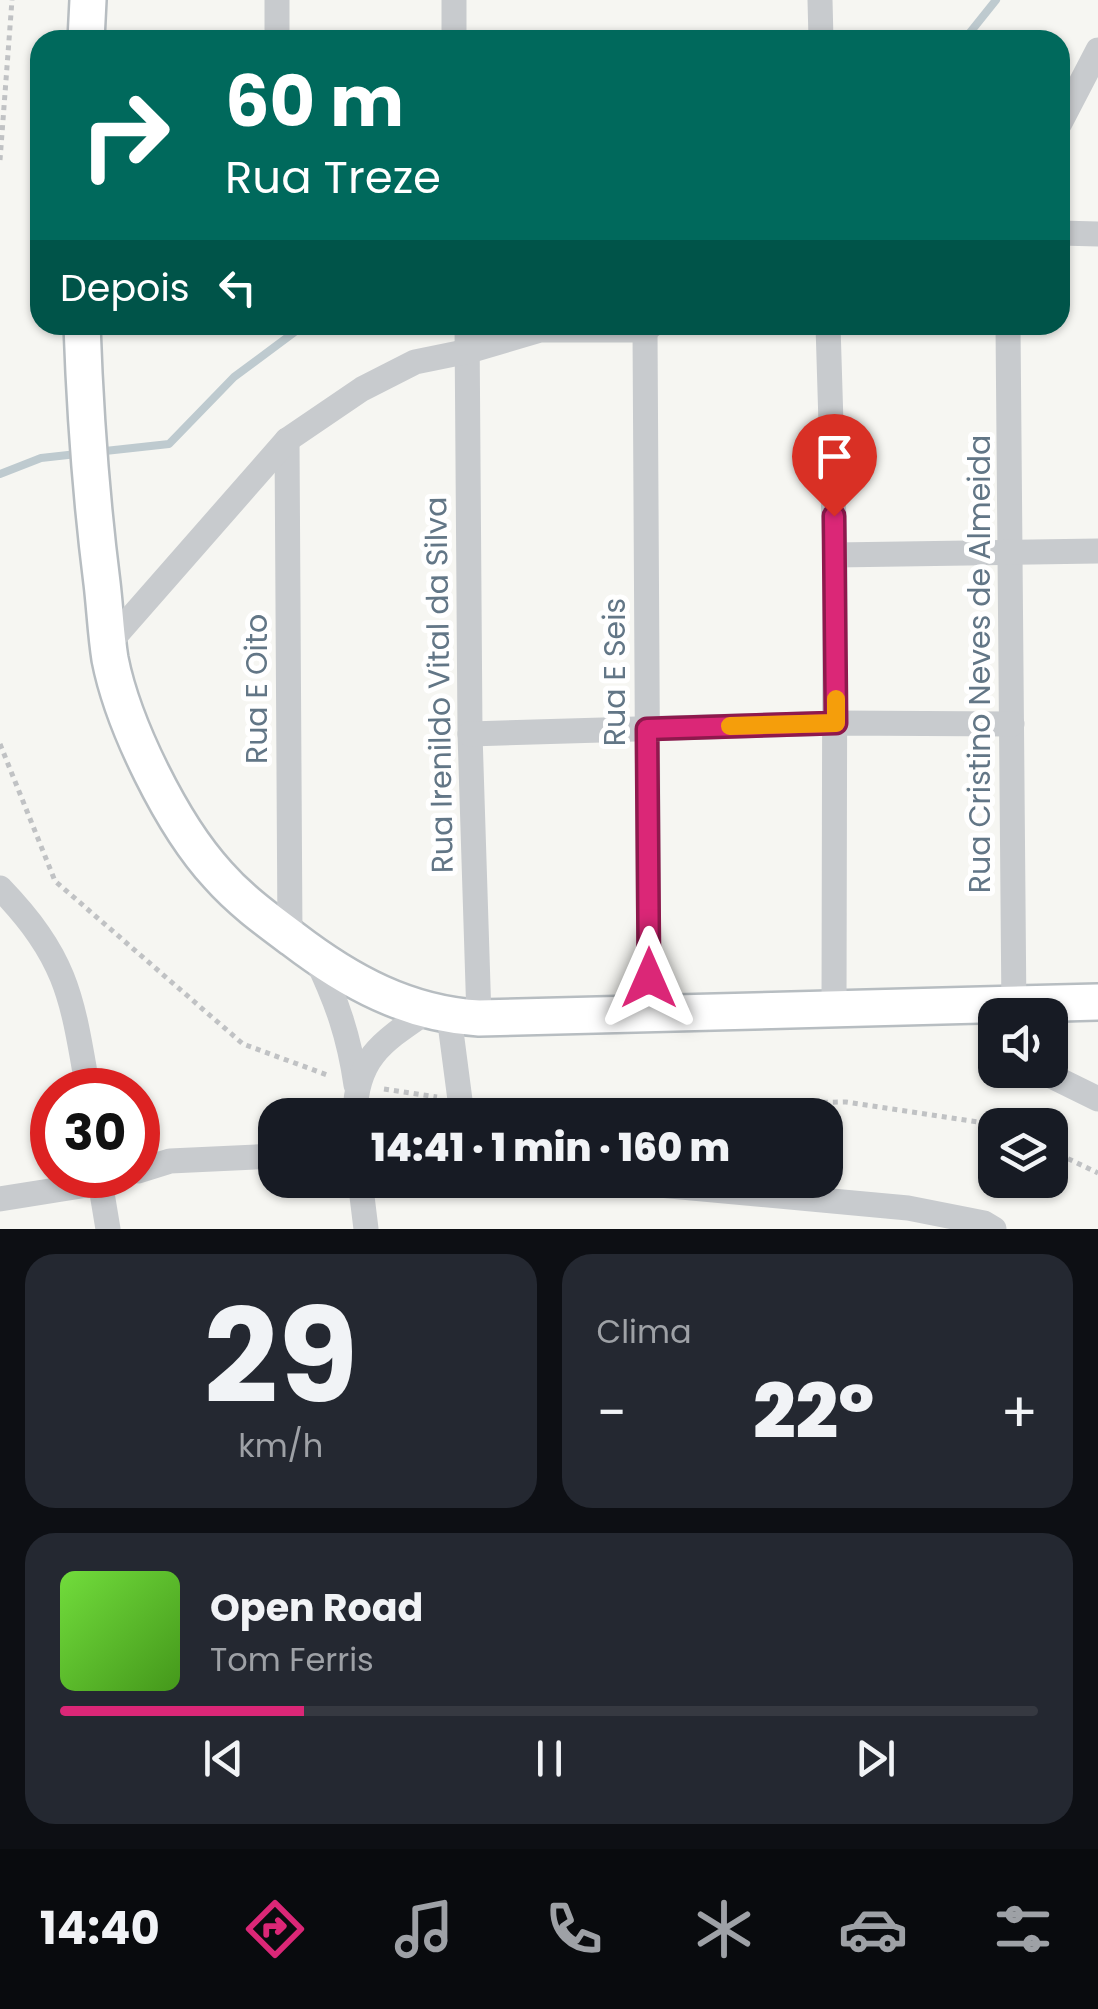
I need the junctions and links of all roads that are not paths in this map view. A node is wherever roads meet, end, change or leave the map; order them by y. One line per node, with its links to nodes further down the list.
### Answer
1 (88, 0): 5 (street)
2 (277, 0): 6 (street)
3 (454, 0): 7 (street)
4 (820, 0): 8 (street)
5 (86, 30)
6 (277, 30)
7 (454, 30)
8 (820, 30)
9 (1098, 50): 10 (street)
10 (1070, 104)
11 (1070, 233): 12 (street)
12 (1098, 234)
13 (82, 335): 24 (street)
14 (467, 335): 19 (street, Rua Irenildo Vital da Silva)
15 (513, 335): 19 (street)
16 (649, 335): 27 (street, Rua E Seis)
17 (828, 335): 23 (street)
18 (1008, 335): 22 (street, Rua Cristino Neves de Almeida)
19 (468, 351): 20 (street); 28 (street, Rua Irenildo Vital da Silva)
20 (286, 440): 24 (street); 30 (street, Rua E Oito)
21 (1098, 550): 22 (street)
22 (1012, 552): 23 (street); 26 (street, Rua Cristino Neves de Almeida)
23 (835, 555): 25 (street)
24 (109, 643): 30 (street)
25 (836, 723): 26 (street); 27 (street); 34 (street)
26 (1012, 724): 31 (street, Rua Cristino Neves de Almeida)
27 (647, 729): 28 (street); 36 (street, Rua E Seis)
28 (470, 734): 37 (street, Rua Irenildo Vital da Silva)
29 (0, 888): 38 (street)
30 (303, 947): 37 (street); 40 (street)
31 (1014, 998)
32 (1098, 1002): 33 (street)
33 (1068, 1004)
34 (834, 1007): 35 (street); 36 (street)
35 (978, 1009)
36 (649, 1014): 37 (street)
37 (451, 1015): 40 (street); 42 (street, Rua Irenildo Vital da Silva)
38 (84, 1068)
39 (1068, 1084): 43 (street)
40 (356, 1086): 41 (street)
41 (356, 1098)
42 (460, 1098)
43 (1098, 1099)
44 (258, 1157): 45 (street)
45 (160, 1165)
46 (30, 1193): 50 (street)
47 (108, 1198): 51 (street)
48 (362, 1198): 52 (street)
49 (800, 1198): 53 (street)
50 (0, 1199)
51 (108, 1229)
52 (366, 1229)
53 (994, 1229)

